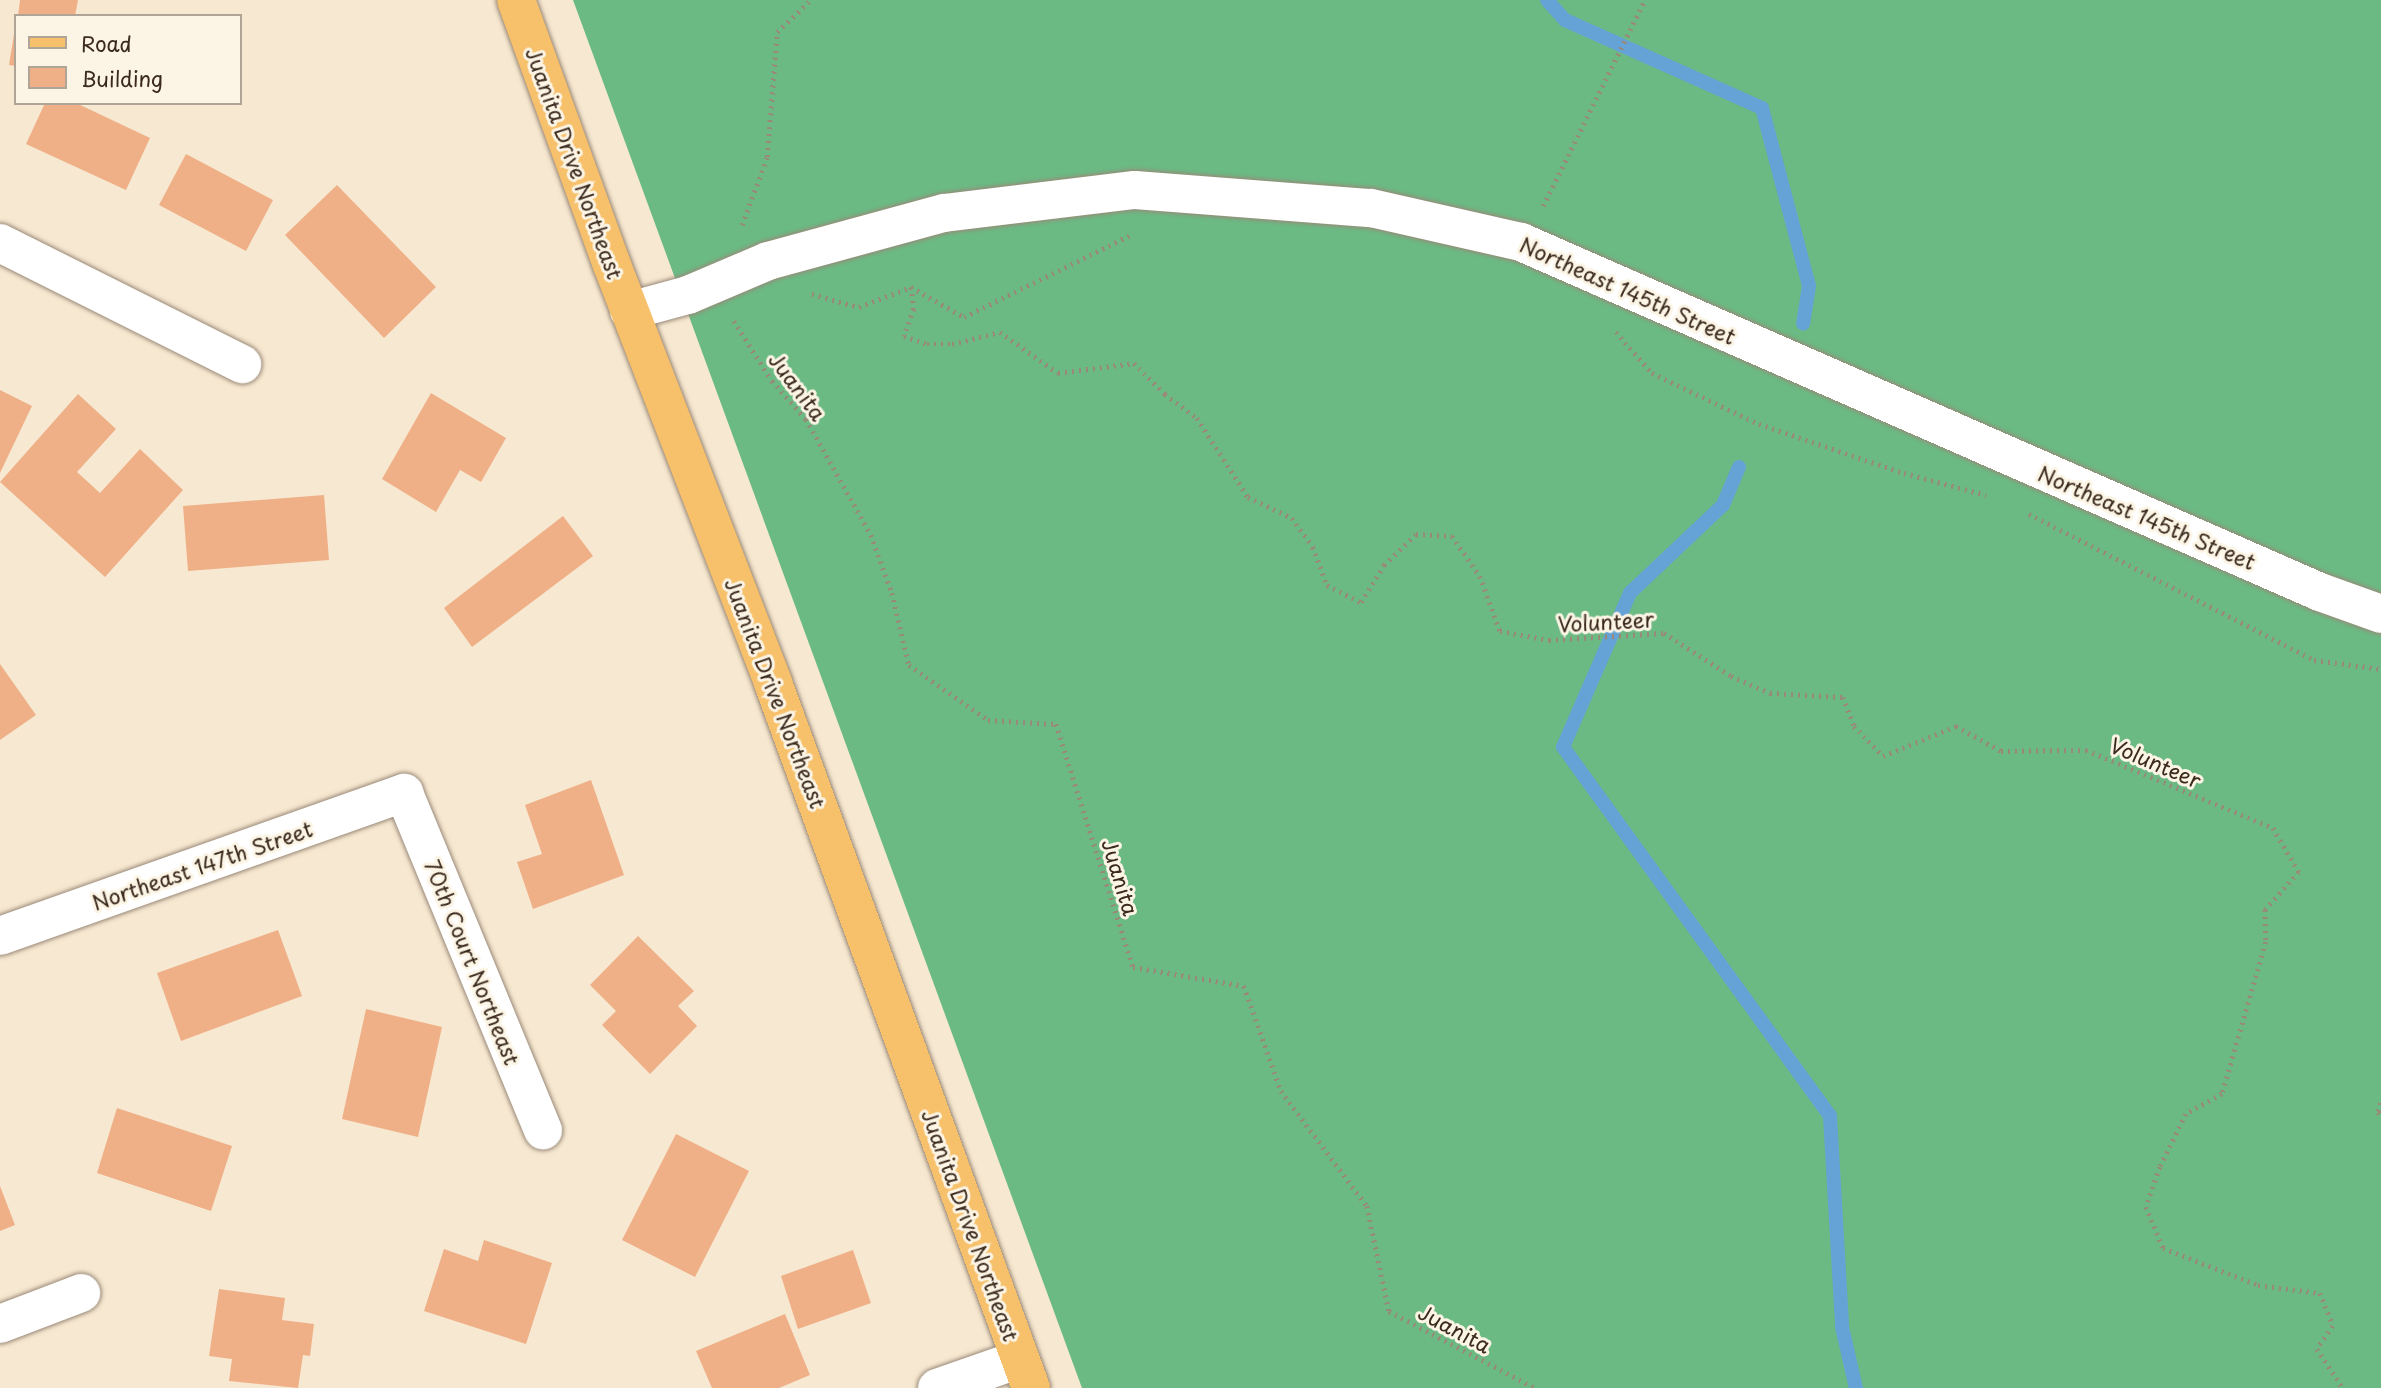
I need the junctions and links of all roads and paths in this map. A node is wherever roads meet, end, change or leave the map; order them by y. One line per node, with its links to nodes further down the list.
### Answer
1 (516, 0): 10 (main road, Juanita Drive Northeast)
2 (811, 0): 4 (path)
3 (1644, 0): 6 (path)
4 (739, 233)
5 (1133, 233): 8 (path)
6 (1521, 242): 10 (street, Northeast 145th Street); 16 (street, Northeast 145th Street)
7 (0, 243): 13 (street)
8 (911, 287): 9 (path); 28 (path, Volunteer)
9 (809, 293)
10 (629, 311): 25 (main road, Juanita Drive Northeast)
11 (730, 314): 27 (path, Juanita)
12 (1609, 323): 14 (path)
13 (242, 364)
14 (1997, 498)
15 (2022, 510): 17 (path)
16 (2381, 614)
17 (2381, 669)
18 (404, 793): 19 (street, Northeast 147th Street); 22 (street, 70th Court Northeast)
19 (0, 936)
20 (2381, 1103): 21 (path)
21 (2381, 1115)
22 (543, 1130)
23 (80, 1293): 24 (street)
24 (0, 1324)
25 (1025, 1373): 26 (street)
26 (937, 1388)
27 (1535, 1388)
28 (2343, 1388)

